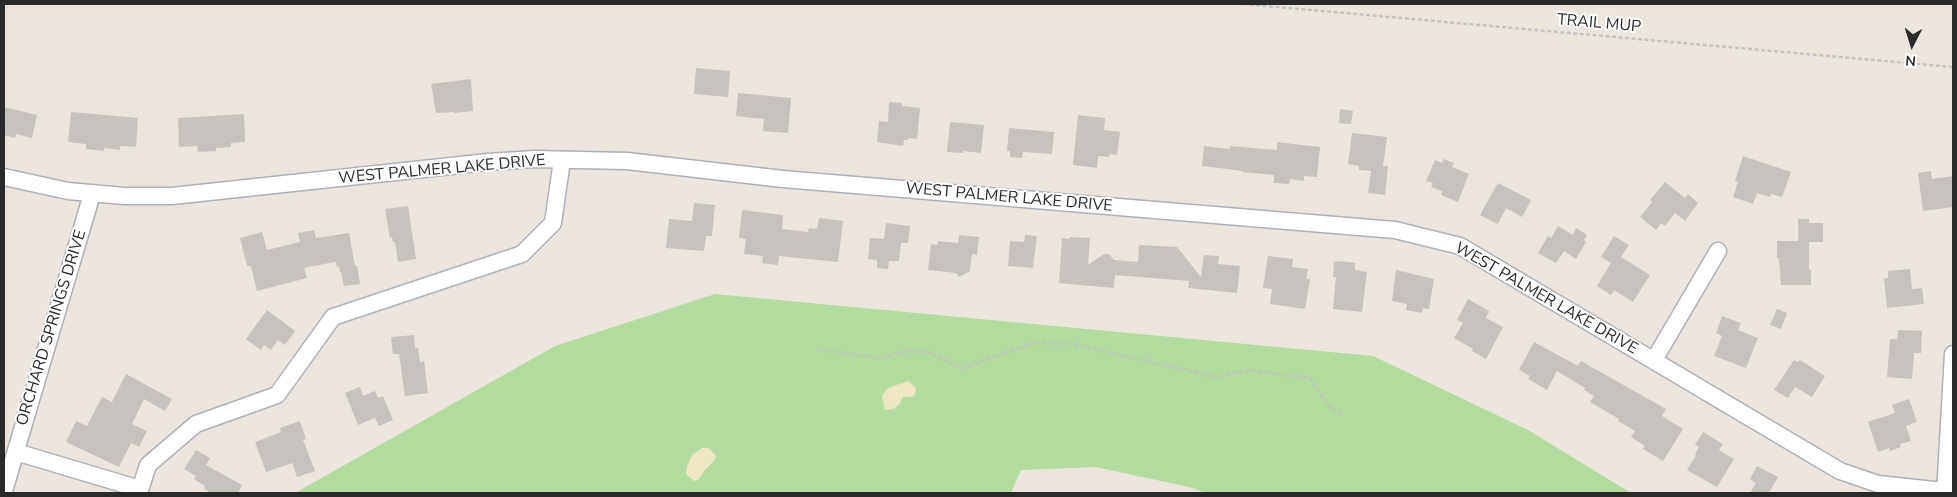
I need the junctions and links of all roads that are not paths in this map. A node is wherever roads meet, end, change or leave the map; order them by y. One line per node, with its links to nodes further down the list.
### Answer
1 (562, 160): 3 (street, WEST PALMER LAKE DRIVE); 6 (street, WEST PALMER LAKE DRIVE); 9 (street)
2 (4, 176): 3 (street, WEST PALMER LAKE DRIVE)
3 (92, 194): 7 (street, ORCHARD SPRINGS DRIVE)
4 (1718, 251): 6 (street)
5 (1953, 354): 10 (street)
6 (1654, 360): 10 (street, WEST PALMER LAKE DRIVE)
7 (16, 452): 8 (street, ORCHARD SPRINGS DRIVE); 9 (street)
8 (4, 491)
9 (139, 491)
10 (1948, 492)

